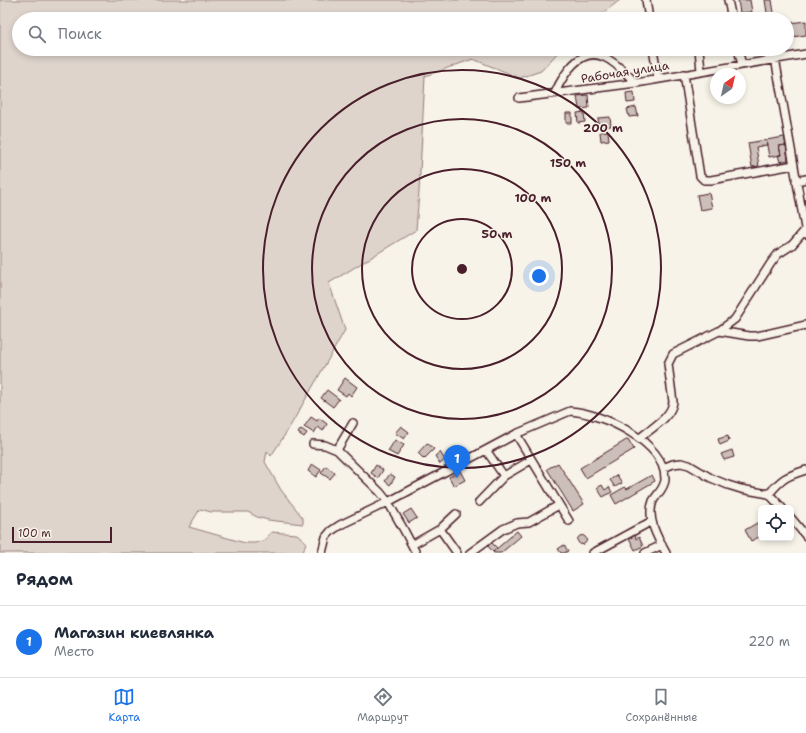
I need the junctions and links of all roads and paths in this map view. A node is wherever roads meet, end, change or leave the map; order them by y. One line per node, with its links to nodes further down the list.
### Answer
1 (646, 0): 3 (street)
2 (728, 0): 4 (street)
3 (648, 12)
4 (731, 12)
5 (806, 54): 12 (street, Рабочая улица)
6 (591, 56): 19 (street)
7 (599, 56): 18 (street)
8 (654, 56): 17 (street)
9 (700, 56): 15 (street)
10 (740, 56): 14 (street)
11 (790, 56): 13 (street, Рабочая улица)
12 (794, 56)
13 (775, 58): 14 (street, Рабочая улица); 21 (street)
14 (742, 65): 15 (street, Рабочая улица)
15 (701, 71): 16 (street, Рабочая улица)
16 (684, 74): 17 (street, Рабочая улица); 21 (street)
17 (658, 79): 18 (street, Рабочая улица)
18 (636, 83): 19 (street, Рабочая улица)
19 (555, 93): 20 (street, Рабочая улица)
20 (519, 98)
21 (794, 165): 23 (street)
22 (806, 179): 23 (street)
23 (796, 180): 24 (street)
24 (806, 232): 26 (street)
25 (806, 325): 26 (street)
26 (719, 331): 29 (street)
27 (353, 423): 31 (street)
28 (516, 434): 29 (street); 32 (street); 33 (street)
29 (640, 438): 34 (street)
30 (313, 444): 31 (street)
31 (337, 450): 38 (street)
32 (486, 450): 36 (street); 38 (street)
33 (531, 460): 36 (street); 40 (street)
34 (663, 468): 37 (street); 44 (street)
35 (806, 470): 37 (street)
36 (504, 476): 39 (street)
37 (769, 494): 41 (street)
38 (388, 502): 48 (street); 51 (street)
39 (479, 502)
40 (559, 505): 43 (street); 54 (street)
41 (779, 505)
42 (456, 514): 46 (street)
43 (569, 521)
44 (652, 521): 49 (street); 50 (street)
45 (794, 522): 47 (street)
46 (440, 529): 48 (street); 53 (street)
47 (806, 536)
48 (412, 545): 52 (street)
49 (662, 545): 56 (street); 57 (street)
50 (606, 550): 55 (street)
51 (322, 553)
52 (416, 553)
53 (457, 553)
54 (470, 553)
55 (593, 553)
56 (645, 553)
57 (666, 553)

